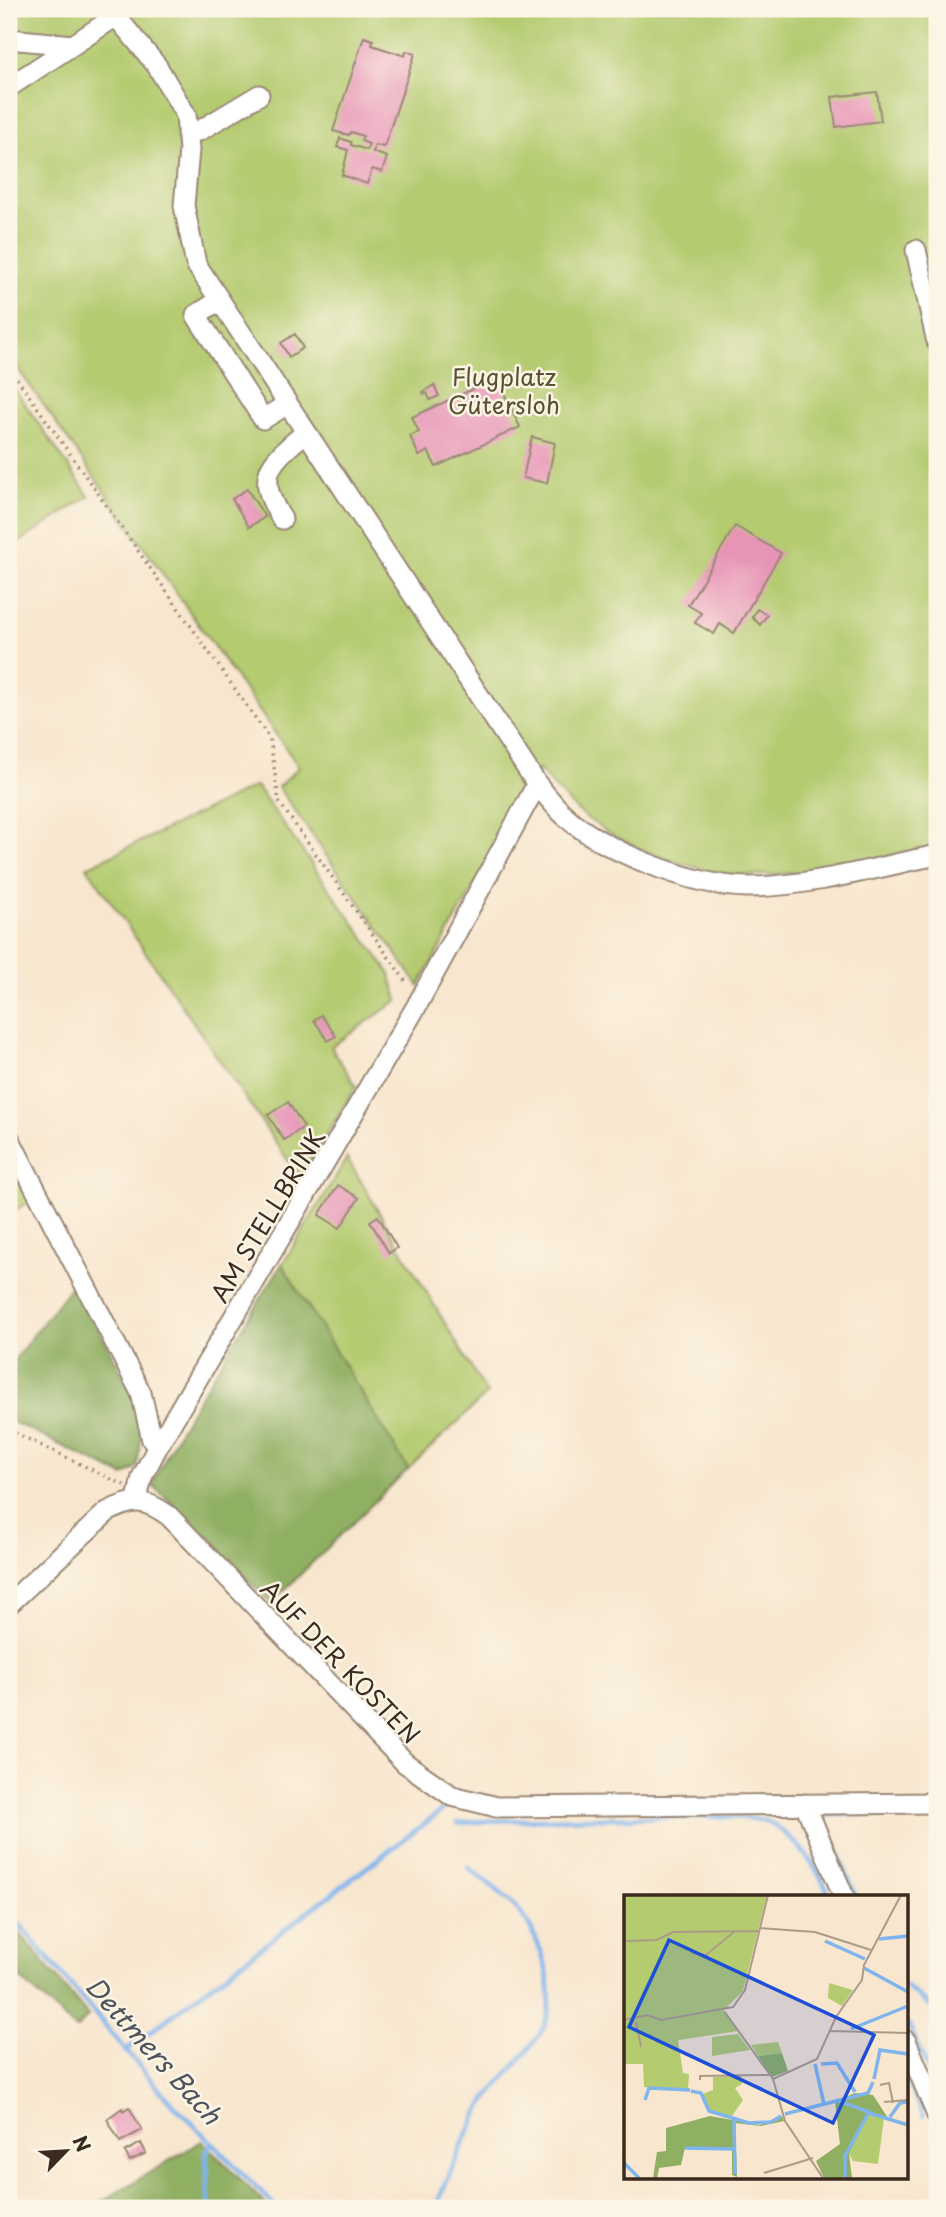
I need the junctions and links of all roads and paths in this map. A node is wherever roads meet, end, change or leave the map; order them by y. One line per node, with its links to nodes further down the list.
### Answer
1 (113, 12): 3 (street); 6 (street)
2 (9, 38): 3 (street)
3 (73, 45): 4 (street)
4 (9, 86)
5 (259, 95): 6 (street)
6 (187, 134): 8 (street)
7 (916, 250): 9 (street)
8 (220, 300): 11 (street); 11 (street)
9 (937, 342)
10 (9, 367): 16 (path)
11 (288, 404): 12 (street)
12 (306, 432): 13 (street); 14 (street)
13 (282, 519)
14 (537, 784): 15 (street); 16 (street, AM STELLBRINK)
15 (937, 855)
16 (416, 1007): 19 (street, AM STELLBRINK)
17 (9, 1138): 19 (street)
18 (9, 1430): 20 (path)
19 (158, 1446): 20 (street)
20 (137, 1500): 21 (street); 23 (street, AUF DER KOSTEN)
21 (9, 1604)
22 (937, 1803): 23 (street, AUF DER KOSTEN)
23 (805, 1804): 24 (street)
24 (843, 1895)
25 (908, 2046): 26 (street)
26 (937, 2115)

